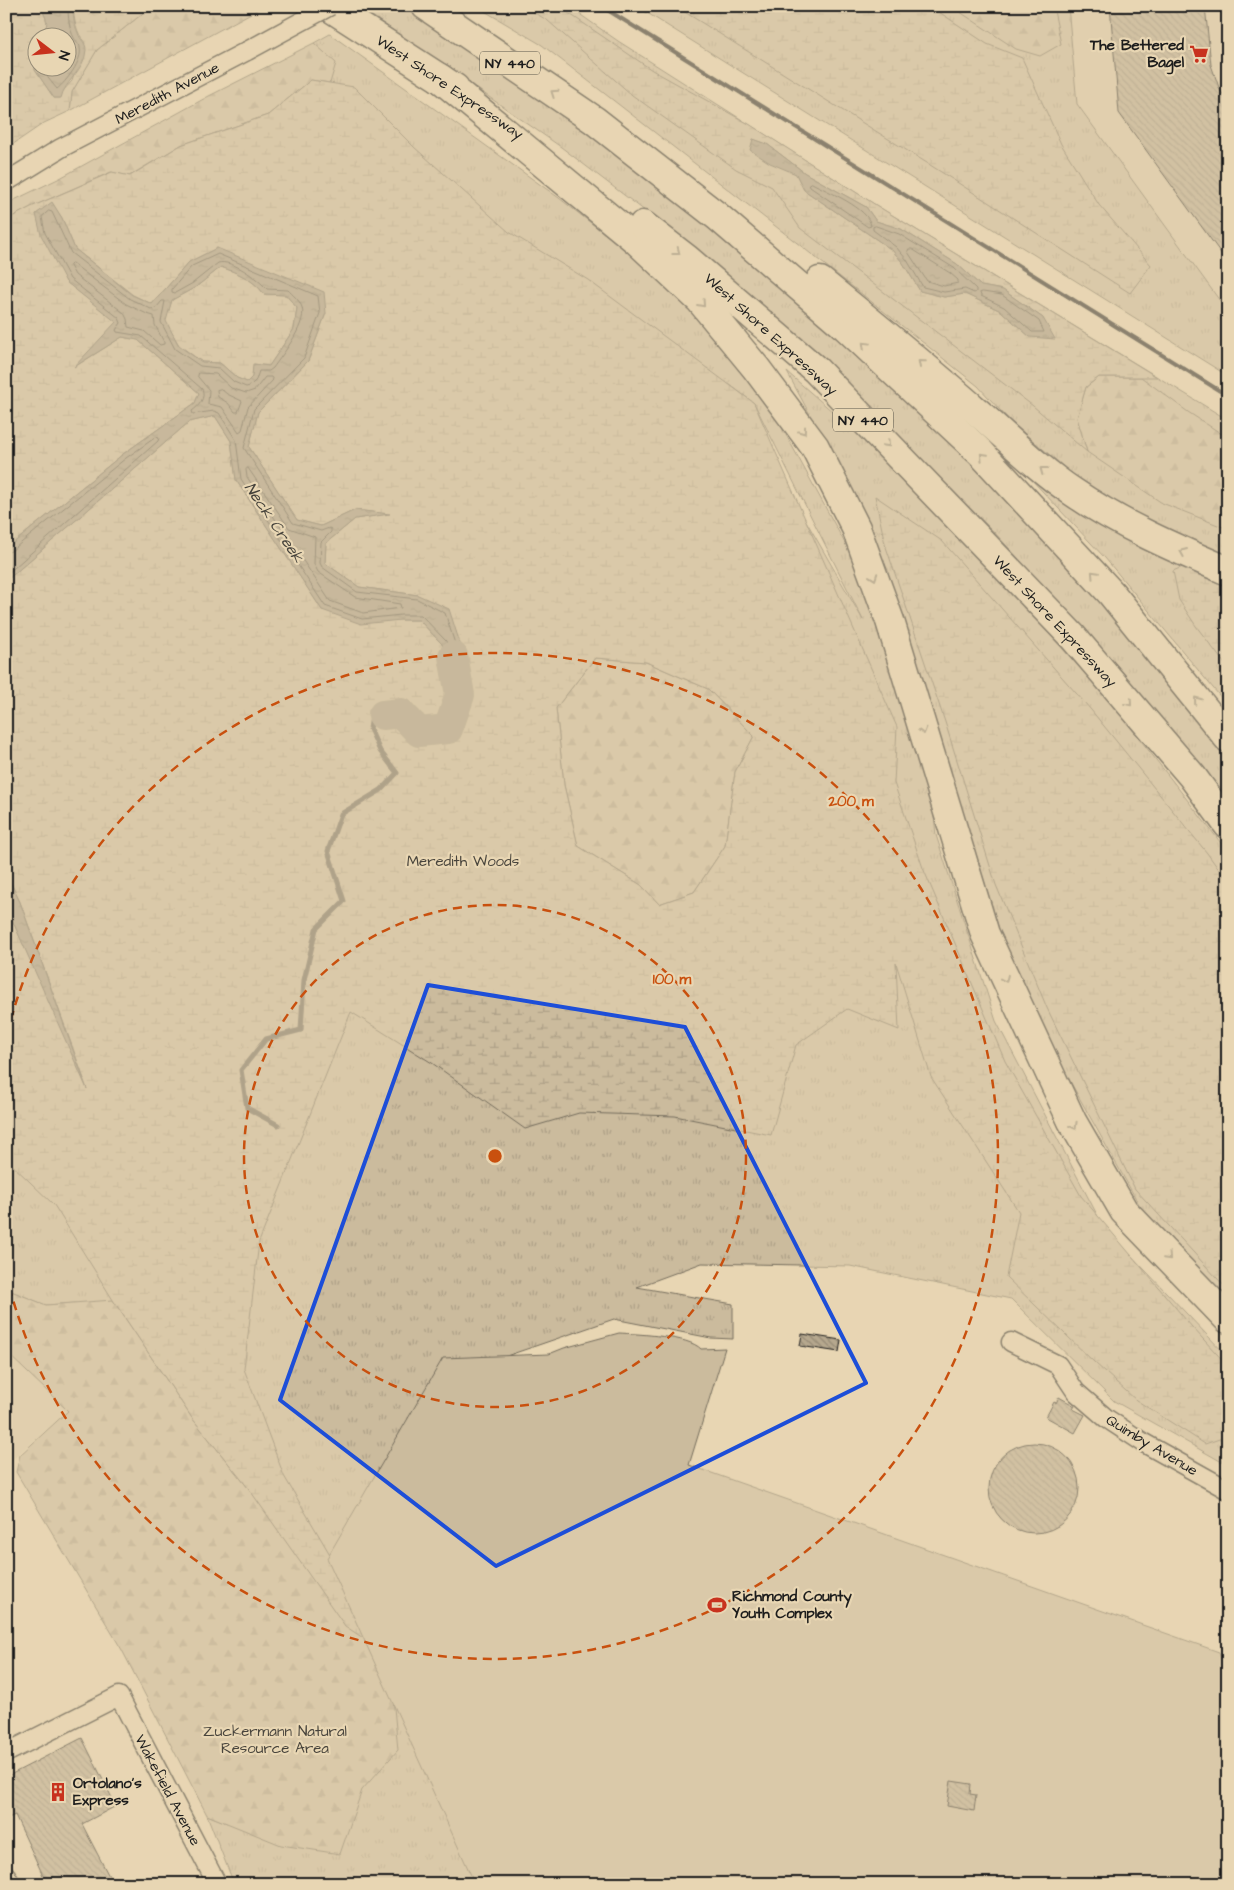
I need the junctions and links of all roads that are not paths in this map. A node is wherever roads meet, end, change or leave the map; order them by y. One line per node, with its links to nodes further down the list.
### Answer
1 (329, 6): 3 (highway, West Shore Expressway / NY 440); 5 (street, Meredith Avenue, bridge)
2 (426, 6): 4 (highway, NY 440, one-way to 2)
3 (440, 78): 8 (highway, West Shore Expressway / NY 440, one-way to 8); 9 (highway, one-way to 9)
4 (594, 120): 6 (highway, one-way to 4); 7 (highway, NY 440, one-way to 4)
5 (6, 182)
6 (1228, 571)
7 (1228, 738)
8 (1228, 824)
9 (1228, 1319)
10 (1012, 1342): 11 (street, Quimby Avenue)
11 (1228, 1490)
12 (6, 1753): 15 (street, Wakefield Avenue)
13 (6, 1875): 14 (street)
14 (11, 1884)
15 (217, 1884)

